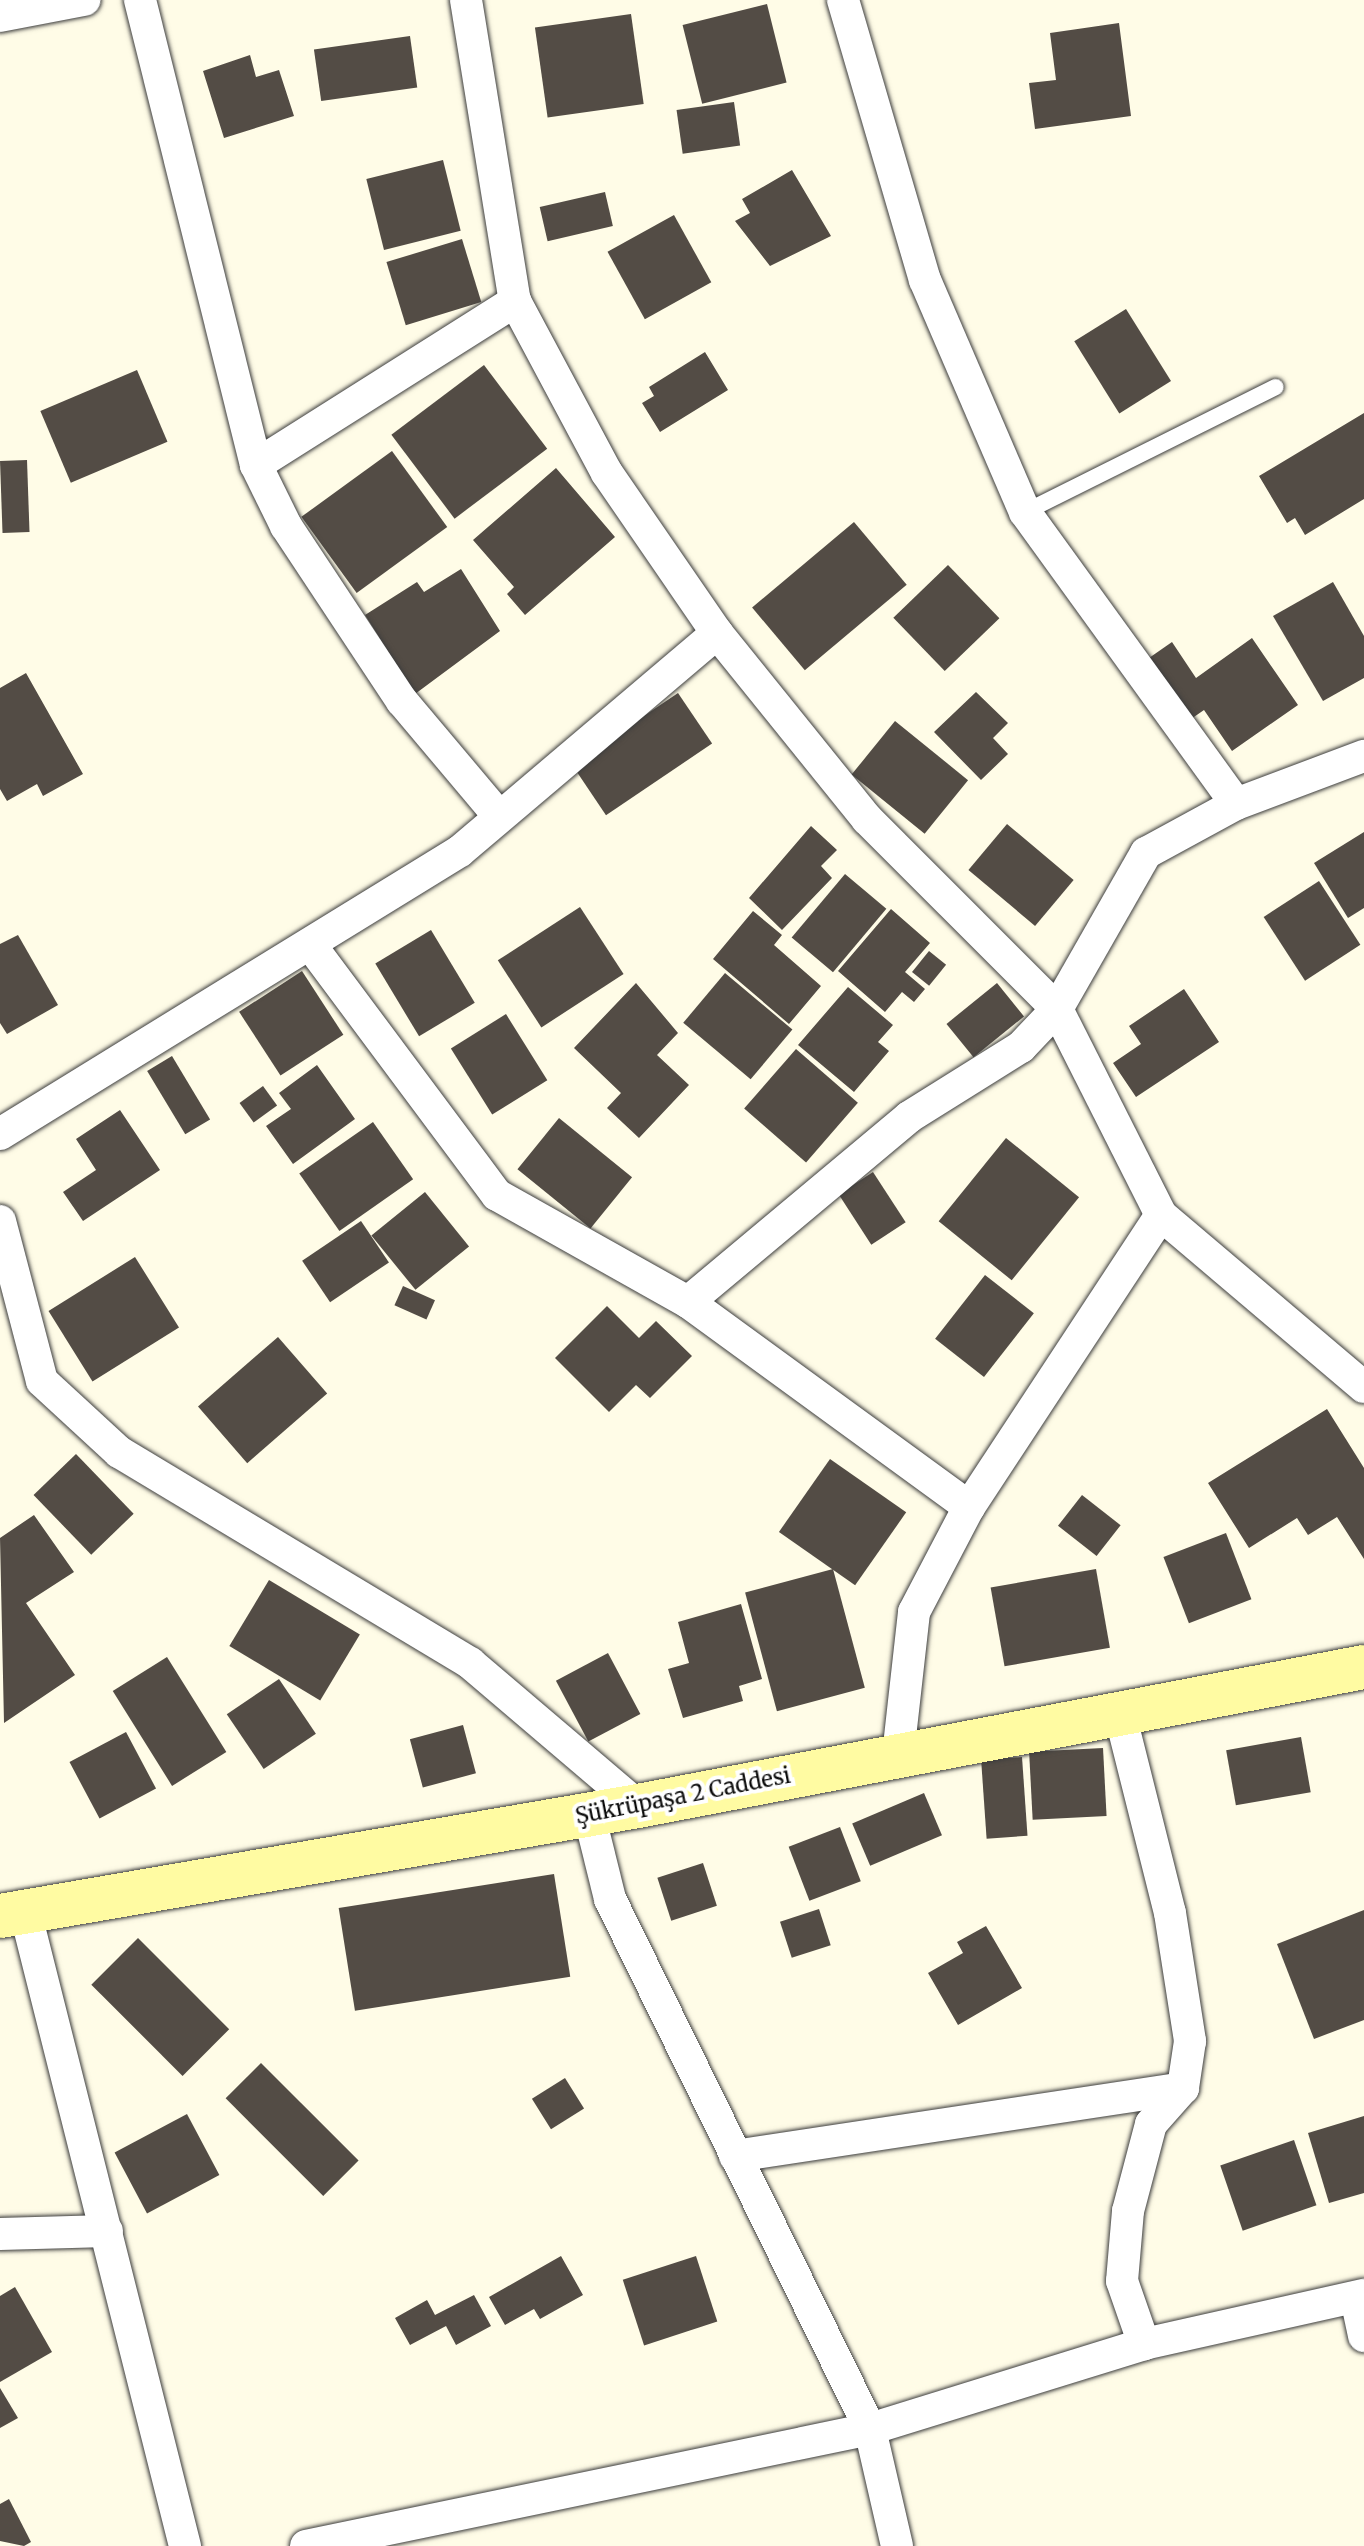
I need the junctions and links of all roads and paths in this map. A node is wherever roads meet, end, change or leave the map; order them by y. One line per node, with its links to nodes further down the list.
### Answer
1 (84, 0): 5 (street)
2 (140, 0): 8 (street)
3 (466, 0): 6 (street)
4 (843, 0): 9 (street)
5 (0, 16)
6 (515, 301): 8 (street); 10 (street)
7 (1276, 387): 9 (lane)
8 (256, 465): 13 (street)
9 (1025, 512): 12 (street)
10 (717, 633): 13 (street); 15 (street)
11 (1364, 756): 12 (street)
12 (1236, 804): 15 (street)
13 (499, 816): 14 (street)
14 (312, 947): 16 (street); 19 (street)
15 (1057, 1009): 17 (street); 19 (street)
16 (0, 1134)
17 (1161, 1215): 20 (street); 21 (street)
18 (0, 1221): 25 (street)
19 (688, 1302): 21 (street)
20 (1364, 1387)
21 (969, 1507): 24 (street)
22 (1364, 1667): 23 (main road, Şükrüpaşa 2 Caddesi)
23 (1120, 1714): 24 (main road, Şükrüpaşa 2 Caddesi); 28 (street)
24 (898, 1755): 25 (main road, Şükrüpaşa 2 Caddesi)
25 (638, 1806): 26 (main road, Şükrüpaşa 2 Caddesi)
26 (589, 1814): 27 (main road, Şükrüpaşa 2 Caddesi); 29 (street)
27 (12, 1913): 30 (street)
28 (1183, 2088): 29 (street); 34 (street)
29 (735, 2156): 35 (street)
30 (107, 2231): 31 (street); 36 (street)
31 (0, 2234)
32 (1360, 2296): 33 (street); 34 (street)
33 (1364, 2336)
34 (1144, 2344): 35 (street)
35 (870, 2429): 37 (street); 38 (street)
36 (185, 2546)
37 (306, 2546)
38 (897, 2546)

